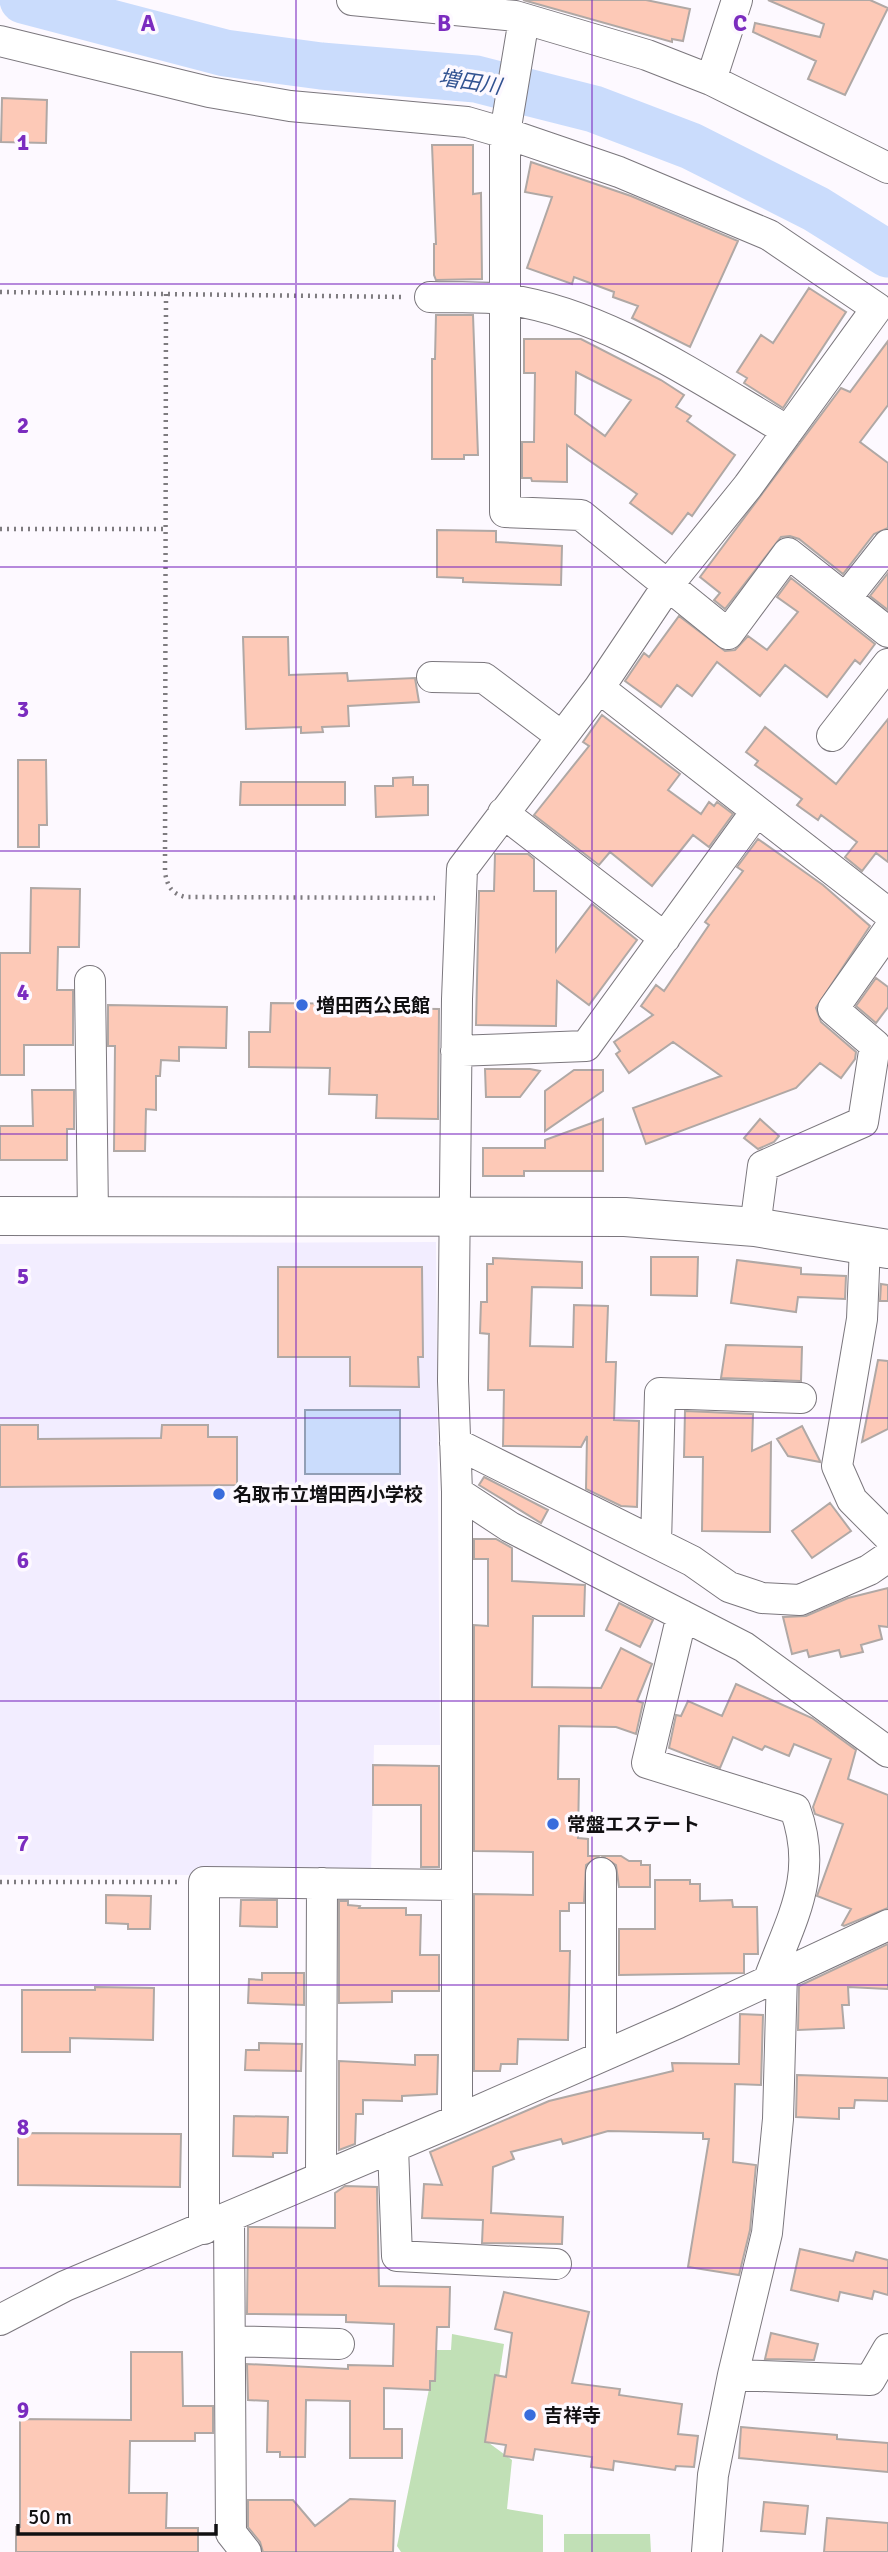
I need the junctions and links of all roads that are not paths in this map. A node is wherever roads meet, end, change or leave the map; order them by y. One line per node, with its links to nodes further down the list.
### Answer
1 (352, 0): 3 (street)
2 (737, 0): 6 (street)
3 (466, 6): 4 (street)
4 (524, 19): 6 (street); 7 (street)
5 (0, 41): 7 (street)
6 (711, 80): 8 (street)
7 (505, 126): 10 (street); 11 (street)
8 (888, 168)
9 (430, 297): 10 (street)
10 (505, 299): 11 (street); 13 (street)
11 (788, 431): 13 (street)
12 (888, 545): 14 (street)
13 (668, 585): 14 (street); 18 (street)
14 (846, 598): 15 (street)
15 (888, 632)
16 (888, 664): 20 (street)
17 (432, 677): 19 (street)
18 (599, 688): 19 (street); 22 (street)
19 (562, 736): 21 (street)
20 (832, 736)
21 (503, 813): 25 (street); 27 (street)
22 (755, 813): 23 (street); 25 (street)
23 (888, 913)
24 (888, 931): 28 (street)
25 (665, 938): 27 (street)
26 (90, 981): 29 (street)
27 (456, 1051): 30 (street)
28 (875, 1126): 32 (street)
29 (93, 1215): 30 (street); 31 (street)
30 (456, 1215): 32 (street); 35 (street)
31 (0, 1216)
32 (755, 1227): 33 (street)
33 (877, 1247): 37 (street)
34 (801, 1398): 38 (street)
35 (455, 1443): 36 (street); 38 (street)
36 (457, 1492): 40 (street); 44 (street)
37 (888, 1536)
38 (656, 1543): 39 (street)
39 (888, 1557)
40 (682, 1615): 41 (street); 46 (street)
41 (888, 1752)
42 (601, 1872): 47 (street)
43 (321, 1883): 44 (street); 50 (street); 51 (street)
44 (457, 1885): 48 (street)
45 (888, 1925): 46 (street)
46 (775, 1976): 47 (street); 57 (street)
47 (601, 2056): 48 (street)
48 (457, 2120): 49 (street)
49 (393, 2147): 50 (street); 52 (street)
50 (321, 2177): 51 (street)
51 (216, 2223): 53 (street); 54 (street)
52 (556, 2264)
53 (0, 2320)
54 (230, 2341): 55 (street); 58 (street)
55 (339, 2344)
56 (888, 2349): 57 (street)
57 (733, 2375): 59 (street)
58 (246, 2552)
59 (708, 2552)

